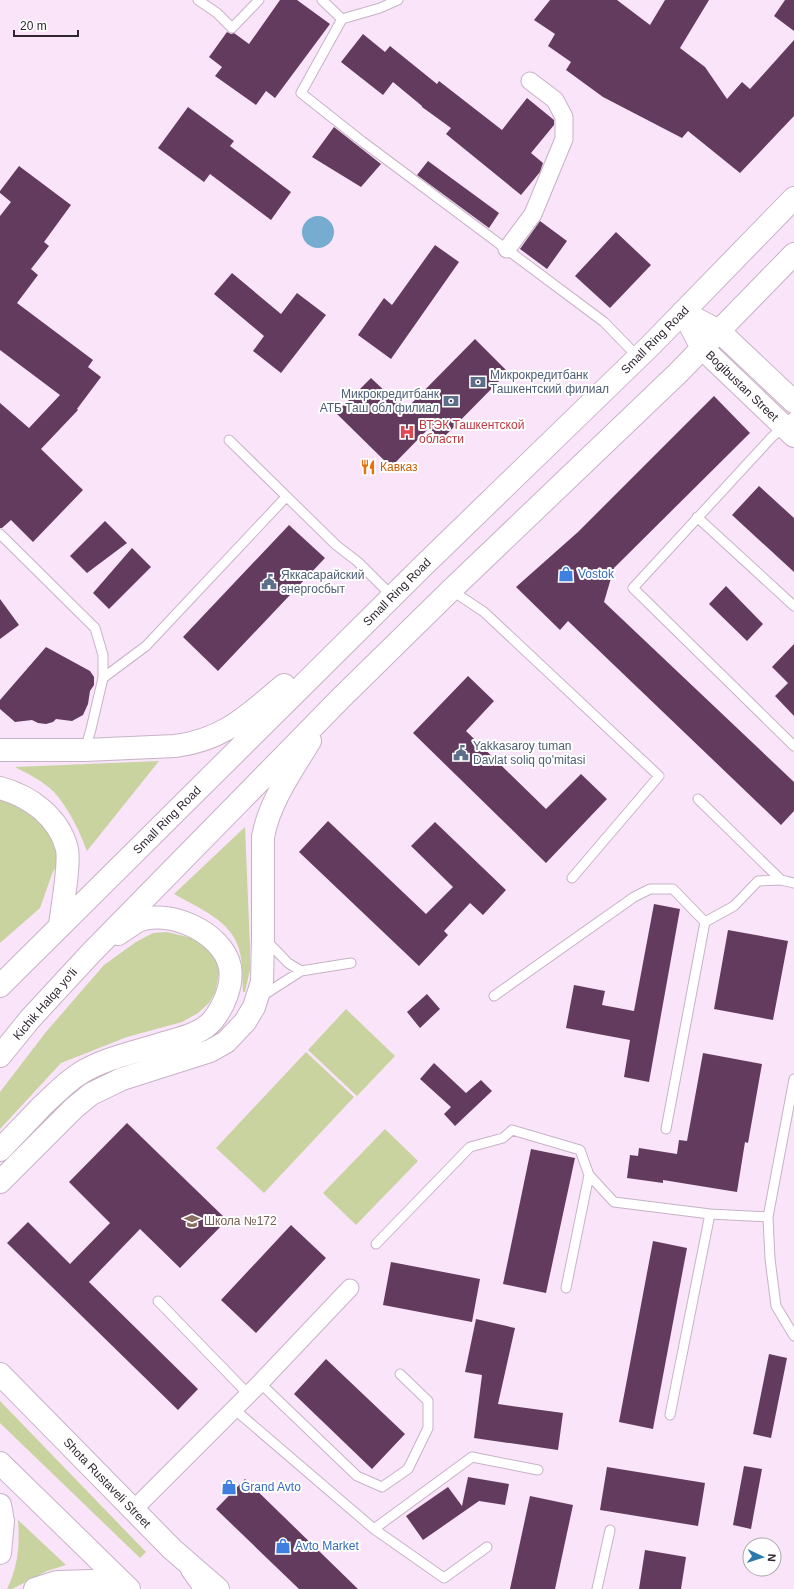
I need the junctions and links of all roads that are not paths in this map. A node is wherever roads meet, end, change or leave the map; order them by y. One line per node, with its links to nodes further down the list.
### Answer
1 (198, 0): 2 (lane)
2 (259, 0)
3 (322, 0): 5 (lane)
4 (398, 0): 5 (lane)
5 (342, 19): 8 (lane)
6 (530, 81): 8 (street)
7 (794, 198): 10 (main road, Small Ring Road)
8 (507, 249): 13 (lane)
9 (794, 254): 11 (main road)
10 (683, 312): 11 (main road, Bogibustan Street); 12 (main road, Bogibustan Street); 13 (main road, Small Ring Road)
11 (719, 331): 12 (main road); 14 (main road, Bogibustan Street)
12 (702, 348): 15 (main road, Bogibustan Street); 20 (main road)
13 (638, 357): 21 (main road, Small Ring Road)
14 (794, 402)
15 (791, 426): 18 (lane)
16 (229, 440): 17 (lane)
17 (286, 497): 21 (lane); 23 (lane)
18 (698, 517): 22 (lane); 25 (lane)
19 (0, 534): 23 (lane)
20 (451, 590): 24 (main road); 30 (lane)
21 (392, 596): 27 (main road); 34 (main road, Small Ring Road)
22 (794, 606)
23 (102, 678): 27 (lane)
24 (341, 698): 35 (main road); 36 (main road)
25 (794, 746)
26 (0, 750): 27 (main road)
27 (85, 750)
28 (0, 788): 34 (main road)
29 (698, 799): 31 (lane)
30 (572, 878)
31 (781, 880): 32 (lane); 33 (lane)
32 (794, 883)
33 (705, 922): 40 (lane); 44 (lane)
34 (60, 925): 39 (main road, Small Ring Road)
35 (263, 938): 38 (lane); 41 (main road)
36 (91, 953): 42 (main road, Kichik Halqa yo'li); 45 (main road)
37 (351, 963): 38 (lane)
38 (301, 971): 41 (lane)
39 (0, 986)
40 (494, 996)
41 (257, 999): 47 (main road)
42 (0, 1056)
43 (794, 1079): 49 (lane)
44 (666, 1129)
45 (0, 1150)
46 (589, 1175): 48 (lane); 50 (lane); 52 (lane)
47 (0, 1182)
48 (710, 1214): 49 (lane); 59 (lane)
49 (768, 1217): 54 (lane)
50 (376, 1244)
51 (350, 1288): 57 (street)
52 (566, 1288)
53 (158, 1301): 57 (lane)
54 (794, 1336)
55 (0, 1374): 63 (main road, Shota Rustaveli Street)
56 (400, 1374): 57 (lane)
57 (255, 1389): 58 (street)
58 (234, 1410): 63 (street); 64 (lane)
59 (670, 1415)
60 (0, 1463): 70 (main road)
61 (538, 1470): 64 (lane)
62 (0, 1505): 68 (main road)
63 (133, 1510): 67 (main road, Shota Rustaveli Street)
64 (374, 1529): 66 (lane)
65 (610, 1530): 73 (lane)
66 (488, 1547)
67 (172, 1549): 71 (lane); 72 (main road, Shota Rustaveli Street)
68 (0, 1553)
69 (35, 1589): 70 (main road)
70 (128, 1589)
71 (198, 1589)
72 (218, 1589)
73 (597, 1589)

